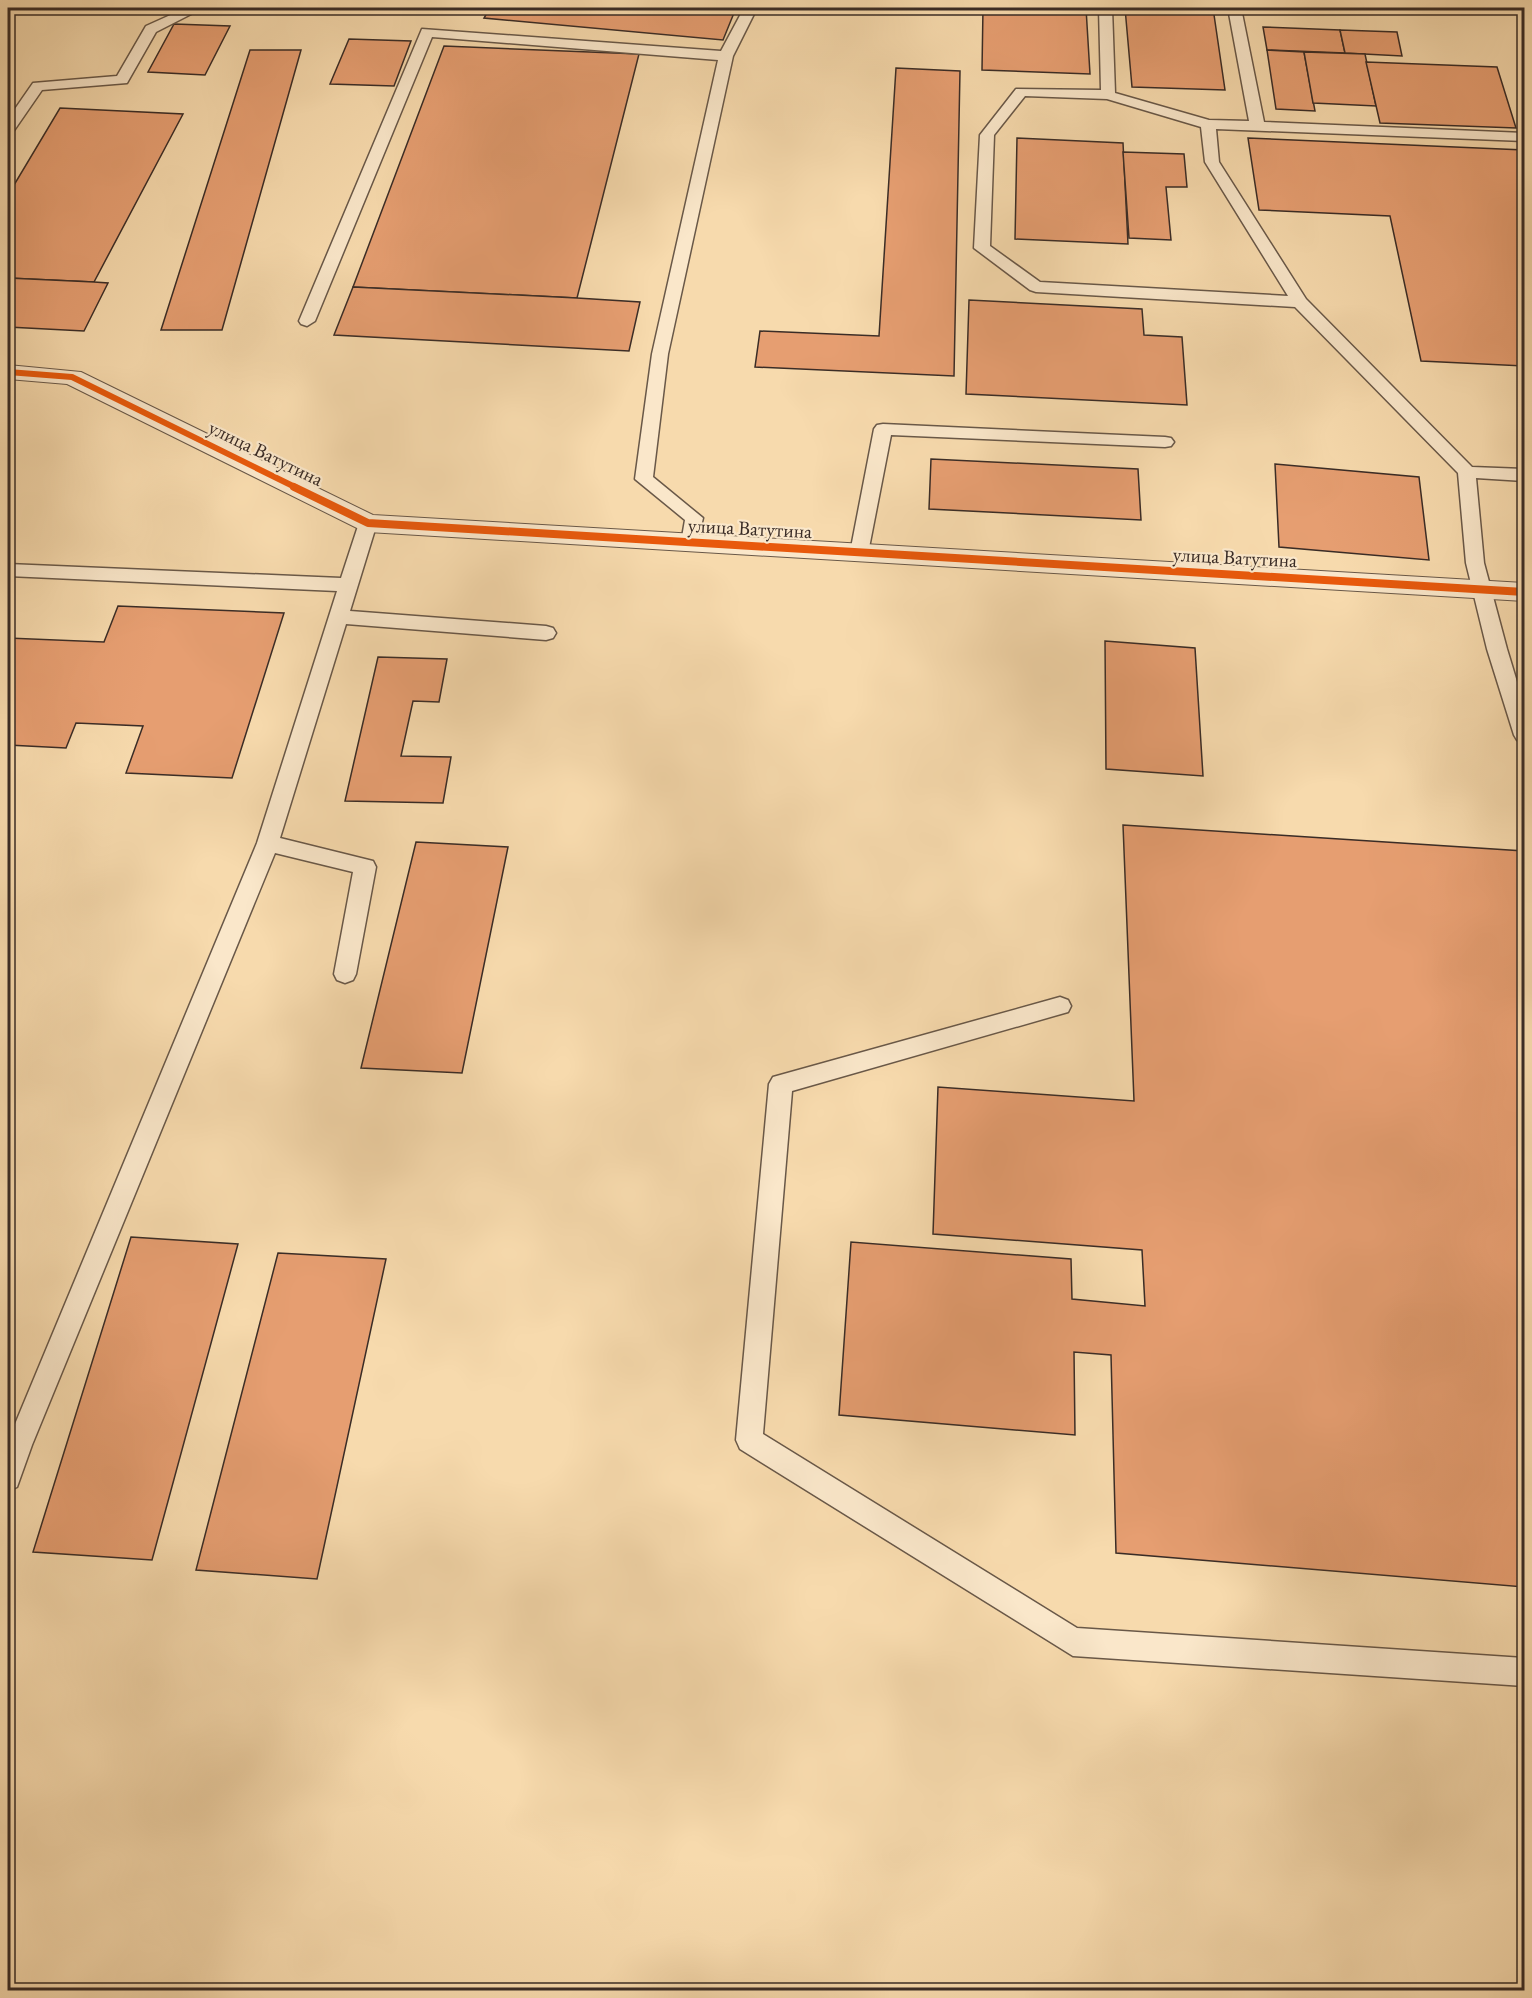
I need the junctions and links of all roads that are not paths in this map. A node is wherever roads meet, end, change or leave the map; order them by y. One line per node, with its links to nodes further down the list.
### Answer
1 (196, 8): 9 (lane)
2 (750, 8): 5 (lane)
3 (1105, 8): 6 (lane)
4 (1235, 8): 8 (lane)
5 (726, 56): 12 (lane); 18 (lane)
6 (1108, 95): 7 (lane); 11 (lane)
7 (1208, 124): 8 (lane); 11 (lane)
8 (1257, 126): 10 (lane)
9 (8, 129)
10 (1524, 137)
11 (1300, 302): 15 (lane)
12 (307, 321)
13 (8, 372): 17 (street, улица Ватутина)
14 (1165, 442): 19 (lane)
15 (1467, 472): 16 (lane); 22 (lane)
16 (1524, 475)
17 (368, 523): 18 (street, улица Ватутина); 21 (lane)
18 (690, 543): 19 (street, улица Ватутина)
19 (859, 553): 22 (street, улица Ватутина)
20 (8, 570): 21 (lane)
21 (349, 585): 24 (lane)
22 (1481, 590): 23 (street, улица Ватутина); 26 (lane)
23 (1524, 592)
24 (340, 617): 25 (lane); 27 (lane)
25 (546, 633)
26 (1524, 735)
27 (268, 843): 28 (lane); 30 (lane)
28 (345, 974)
29 (1060, 1006): 31 (lane)
30 (8, 1478)
31 (1524, 1672)

